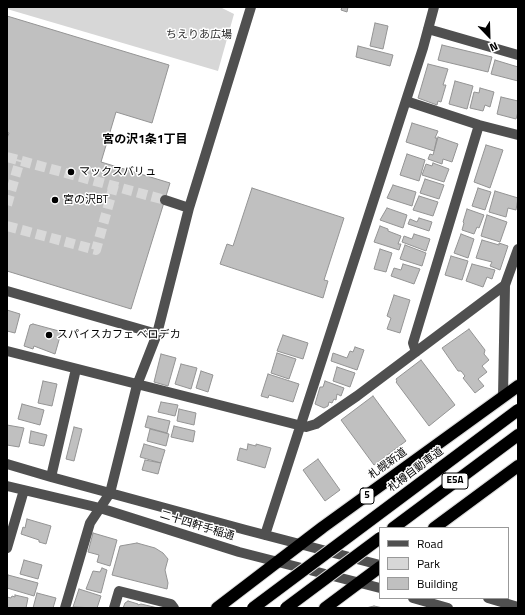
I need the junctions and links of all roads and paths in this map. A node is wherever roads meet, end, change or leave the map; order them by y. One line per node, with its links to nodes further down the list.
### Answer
1 (251, 7): 9 (street)
2 (434, 7): 3 (street)
3 (428, 29): 4 (street); 5 (street)
4 (518, 55)
5 (406, 101): 6 (street); 21 (street)
6 (479, 125): 7 (street); 15 (street)
7 (518, 135)
8 (165, 200): 9 (street)
9 (189, 208): 13 (street)
10 (518, 248): 11 (street)
11 (505, 285): 15 (street); 19 (street)
12 (7, 291): 13 (street)
13 (157, 334): 17 (street)
14 (7, 351): 16 (street)
15 (416, 352): 21 (street)
16 (76, 369): 17 (street); 25 (street)
17 (137, 385): 21 (street); 28 (street)
18 (518, 386): 19 (highway, 札幌新道 / 5)
19 (503, 397): 34 (highway, 札幌新道 / 5)
20 (518, 410): 48 (highway, 札樽自動車道 / E5A, bridge)
21 (300, 426): 32 (street)
22 (518, 435): 30 (highway, E5A)
23 (7, 464): 25 (street, 二十四軒手稲通)
24 (518, 466): 31 (highway)
25 (51, 477): 28 (street, 二十四軒手稲通)
26 (7, 486): 27 (street, 二十四軒手稲通)
27 (24, 490): 29 (street, 二十四軒手稲通); 35 (street)
28 (110, 494): 29 (street); 32 (street, 二十四軒手稲通)
29 (100, 508): 36 (street, 二十四軒手稲通); 44 (street)
30 (394, 527)
31 (435, 527)
32 (264, 535): 34 (street, 二十四軒手稲通)
33 (379, 539): 49 (highway, bridge)
34 (300, 545): 36 (highway, 札幌新道 / 5); 37 (street, 二十四軒手稲通)
35 (7, 548)
36 (278, 562): 39 (street, 二十四軒手稲通); 47 (highway, 札幌新道 / 5)
37 (379, 566)
38 (379, 567): 39 (highway)
39 (359, 582): 40 (street, 二十四軒手稲通); 50 (highway)
40 (379, 588)
41 (416, 599): 51 (street)
42 (491, 599): 43 (street)
43 (518, 607)
44 (65, 608)
45 (114, 608): 46 (street)
46 (174, 608)
47 (217, 608)
48 (253, 608)
49 (286, 608)
50 (325, 608)
51 (448, 608)

